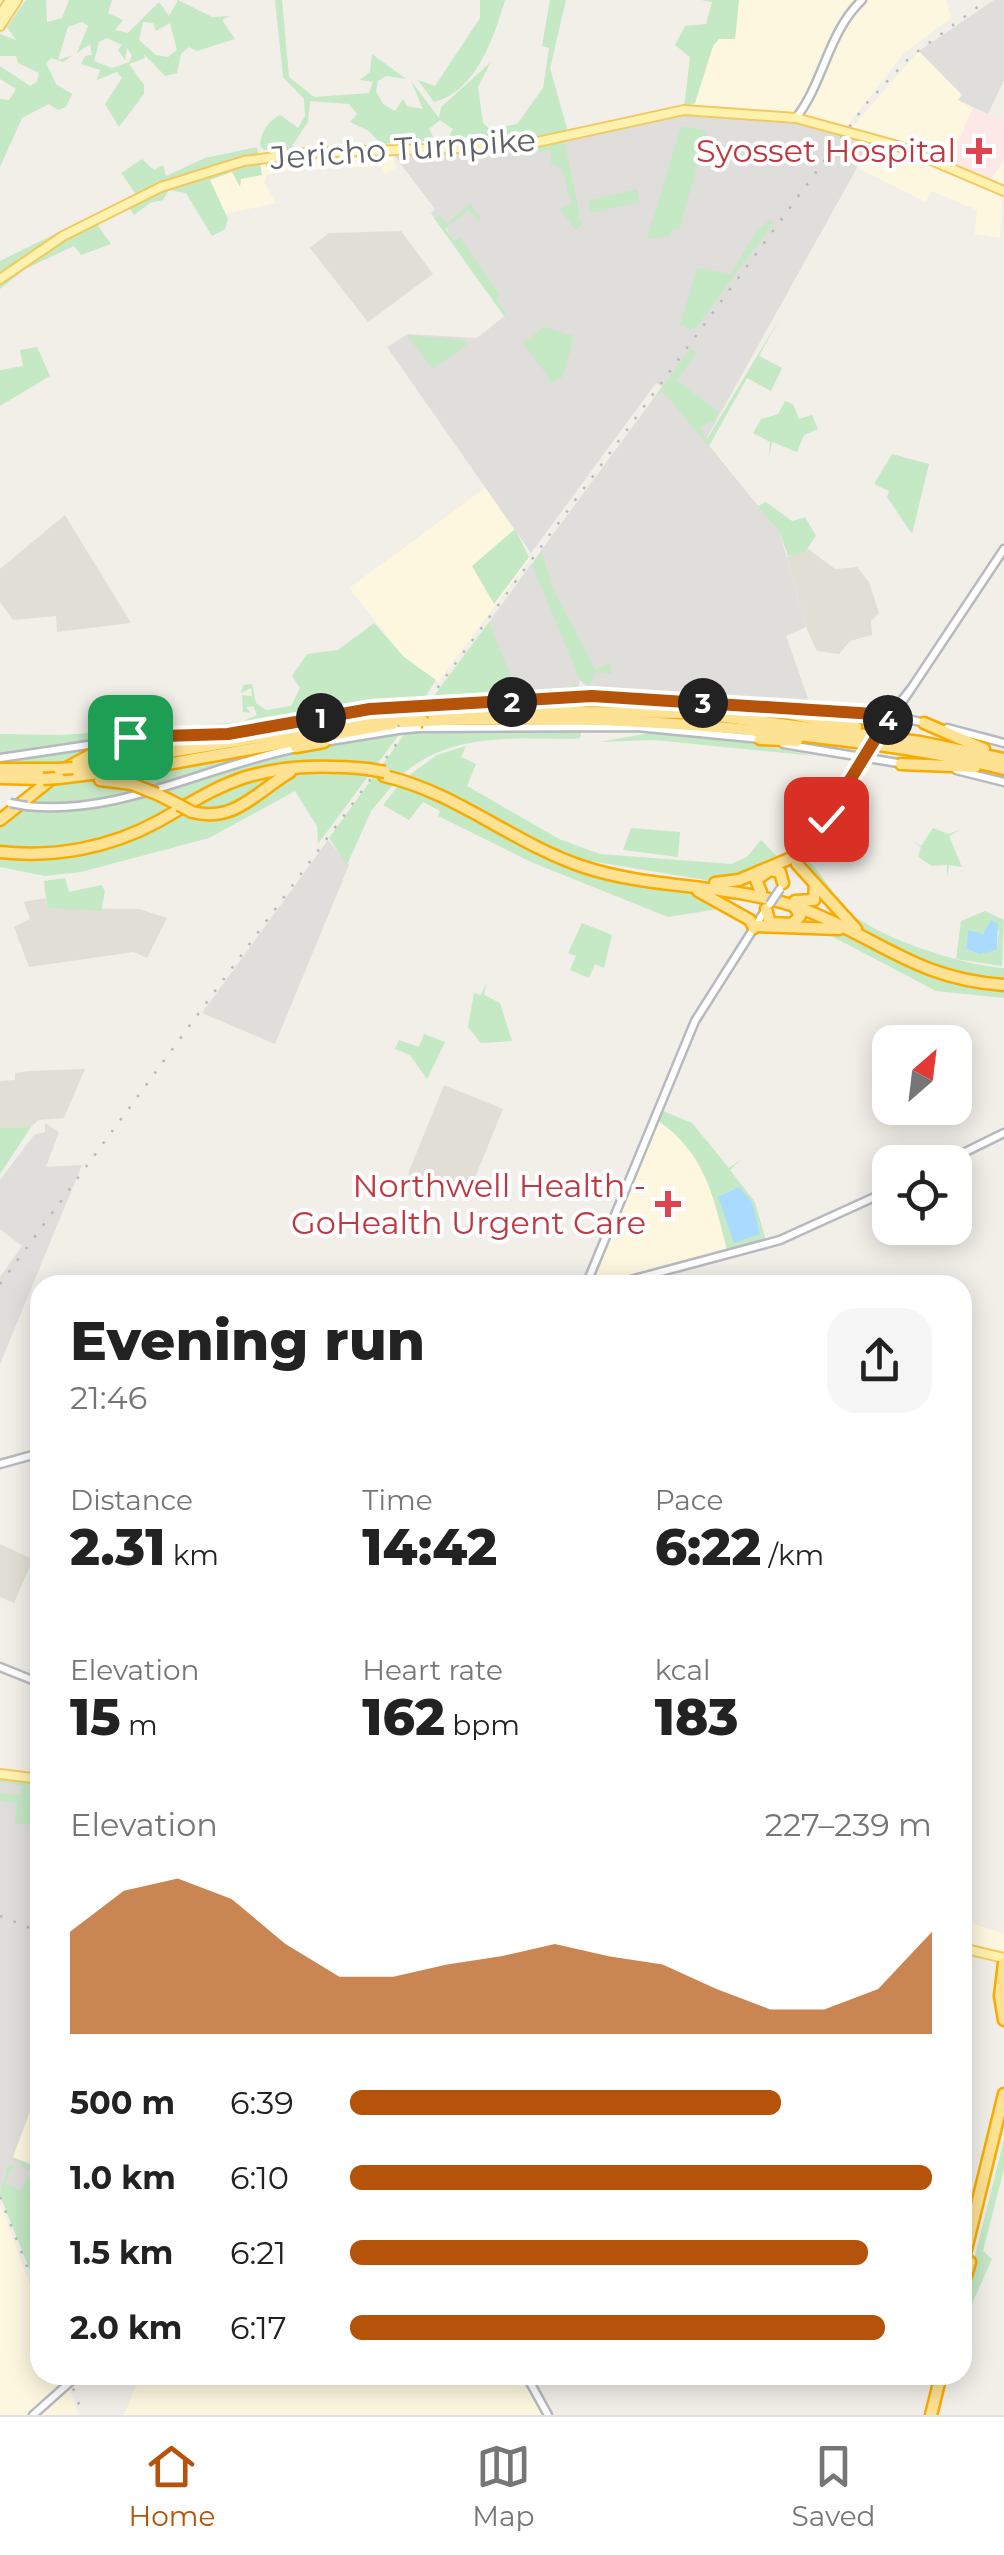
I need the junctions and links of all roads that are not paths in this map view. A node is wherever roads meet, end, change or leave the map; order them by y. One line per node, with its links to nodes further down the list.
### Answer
1 (862, 0): 5 (main road)
2 (14, 1): 3 (main road); 4 (main road)
3 (0, 15)
4 (0, 26)
5 (796, 118): 6 (main road); 7 (main road, Jericho Turnpike)
6 (1004, 191)
7 (0, 278)
8 (1004, 548): 13 (main road)
9 (713, 704): 10 (main road); 11 (highway); 12 (main road)
10 (761, 708): 13 (main road); 23 (highway)
11 (607, 709): 16 (highway); 23 (highway)
12 (425, 716): 14 (highway, bridge); 14 (main road, bridge); 15 (highway)
13 (893, 716): 17 (main road); 25 (main road, bridge)
14 (406, 718): 18 (highway); 22 (main road); 30 (highway)
15 (580, 718): 16 (highway); 16 (main road)
16 (594, 718): 20 (main road); 25 (highway)
17 (924, 723): 24 (main road); 28 (highway)
18 (238, 737): 19 (main road); 21 (highway); 36 (highway)
19 (164, 738): 21 (highway); 26 (main road)
20 (760, 739): 25 (highway); 27 (main road)
21 (135, 742): 41 (highway)
22 (324, 742): 30 (highway); 40 (main road, bridge)
23 (920, 742): 28 (highway)
24 (1004, 743)
25 (867, 746): 27 (main road); 33 (highway)
26 (0, 758)
27 (864, 758): 29 (main road); 43 (main road)
28 (1004, 758)
29 (901, 764): 33 (highway); 39 (main road)
30 (156, 766): 36 (highway)
31 (0, 768): 35 (highway)
32 (368, 770): 34 (highway); 38 (highway, bridge); 42 (highway)
33 (1004, 770)
34 (290, 772): 36 (highway, bridge); 42 (highway)
35 (59, 773): 36 (highway, bridge); 37 (highway, bridge)
36 (73, 775)
37 (0, 778)
38 (412, 782): 45 (highway); 46 (highway)
39 (1004, 782)
40 (0, 800)
41 (0, 820)
42 (0, 854)
43 (800, 858): 44 (highway); 45 (highway); 48 (main road)
44 (814, 883): 48 (highway); 51 (highway)
45 (710, 884): 47 (highway)
46 (682, 886): 47 (highway); 49 (highway)
47 (757, 893): 48 (highway); 48 (highway); 49 (highway)
48 (786, 895): 50 (main road, bridge); 50 (highway); 51 (highway)
49 (738, 913): 50 (highway)
50 (759, 917): 51 (highway); 56 (main road)
51 (859, 935): 52 (highway)
52 (1004, 984)
53 (1004, 1133): 54 (main road)
54 (972, 1149)
55 (872, 1198): 59 (main road)
56 (592, 1269): 57 (main road); 58 (main road)
57 (590, 1275)
58 (594, 1275)
59 (649, 1275)
60 (30, 1456): 61 (main road)
61 (0, 1464)
62 (0, 1667): 63 (main road)
63 (30, 1679)
64 (0, 1774): 65 (main road)
65 (30, 1778)
66 (972, 1951): 67 (main road)
67 (1004, 1960): 68 (highway)
68 (1004, 2020)
69 (1004, 2094): 71 (highway)
70 (1004, 2122): 72 (highway)
71 (972, 2225)
72 (972, 2250)
73 (67, 2385): 76 (main road)
74 (532, 2385): 77 (main road)
75 (936, 2385): 78 (highway)
76 (33, 2415)
77 (548, 2415)
78 (928, 2415)

